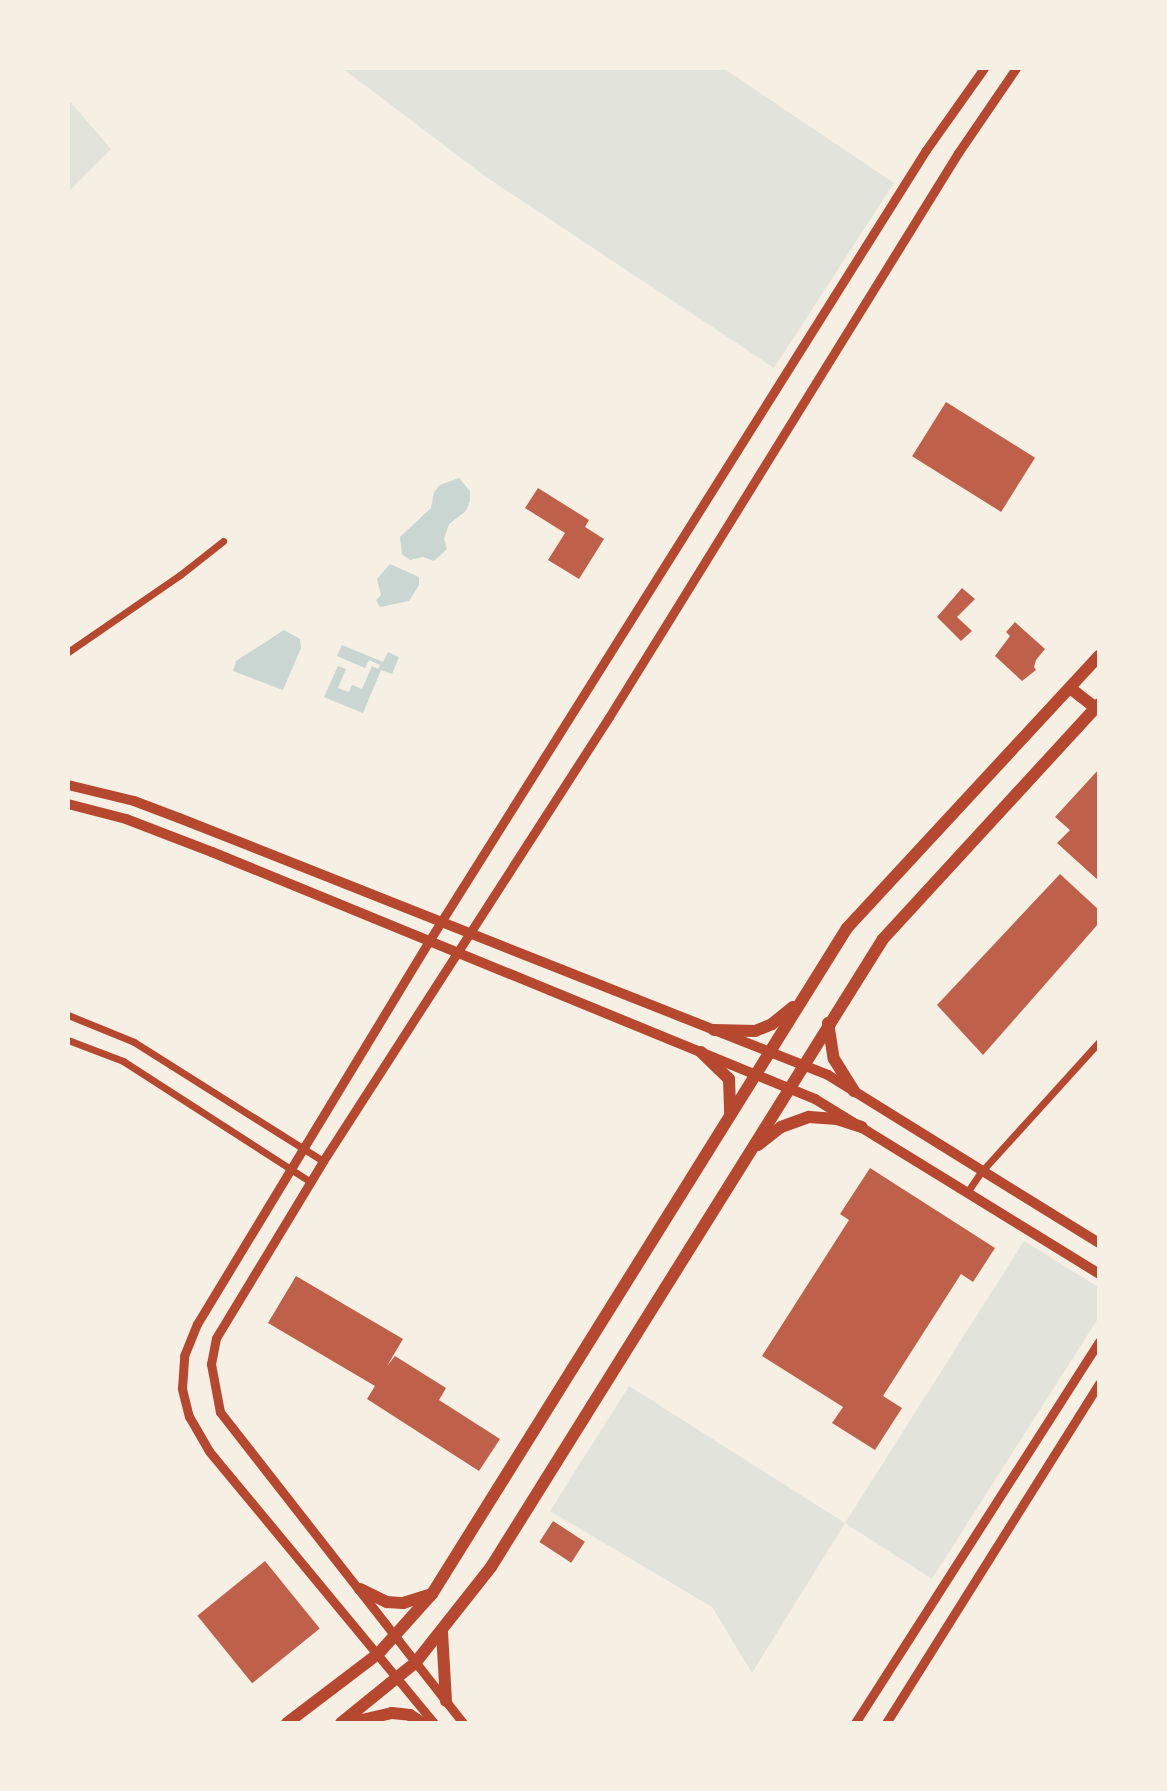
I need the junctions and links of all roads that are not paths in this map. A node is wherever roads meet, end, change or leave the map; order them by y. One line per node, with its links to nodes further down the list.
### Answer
1 (984, 68): 12 (street)
2 (1016, 68): 13 (street)
3 (223, 541): 4 (street)
4 (68, 652)
5 (1099, 656): 6 (highway)
6 (1070, 688): 7 (highway); 16 (highway)
7 (1097, 706): 18 (highway)
8 (68, 785): 10 (main road)
9 (68, 804): 11 (main road)
10 (179, 818): 11 (main road); 12 (main road)
11 (172, 836): 14 (main road)
12 (442, 921): 13 (main road); 14 (street)
13 (473, 932): 15 (street); 19 (main road)
14 (429, 941): 15 (main road); 30 (street)
15 (460, 953): 22 (main road); 31 (street)
16 (809, 990): 19 (highway); 23 (highway)
17 (68, 1015): 30 (street)
18 (828, 1023): 24 (highway); 27 (highway)
19 (714, 1030): 23 (main road)
20 (68, 1040): 33 (street)
21 (1099, 1042): 34 (street)
22 (701, 1052): 25 (main road); 28 (highway)
23 (771, 1053): 24 (main road); 25 (highway)
24 (802, 1064): 26 (highway); 27 (main road)
25 (756, 1076): 26 (main road); 28 (highway)
26 (787, 1088): 29 (main road); 32 (highway)
27 (854, 1091): 34 (main road)
28 (729, 1118): 42 (highway)
29 (862, 1127): 32 (highway); 36 (main road)
30 (303, 1150): 31 (street); 33 (street)
31 (323, 1161): 35 (street)
32 (742, 1162): 43 (highway)
33 (291, 1169): 35 (street); 45 (street)
34 (981, 1172): 36 (street); 37 (main road)
35 (311, 1182): 41 (street)
36 (968, 1191): 38 (main road)
37 (1099, 1243)
38 (1099, 1274)
39 (1099, 1341): 55 (street)
40 (1099, 1383): 56 (street)
41 (360, 1589): 42 (highway); 44 (street)
42 (432, 1594): 44 (highway)
43 (442, 1631): 46 (highway); 48 (highway)
44 (395, 1636): 45 (highway); 46 (street)
45 (378, 1654): 47 (street); 49 (highway)
46 (416, 1662): 47 (highway); 48 (street)
47 (398, 1678): 50 (highway); 53 (street)
48 (446, 1701): 54 (street)
49 (287, 1723)
50 (341, 1723)
51 (349, 1723): 52 (highway)
52 (422, 1723)
53 (434, 1723)
54 (463, 1723)
55 (855, 1723)
56 (886, 1723)

